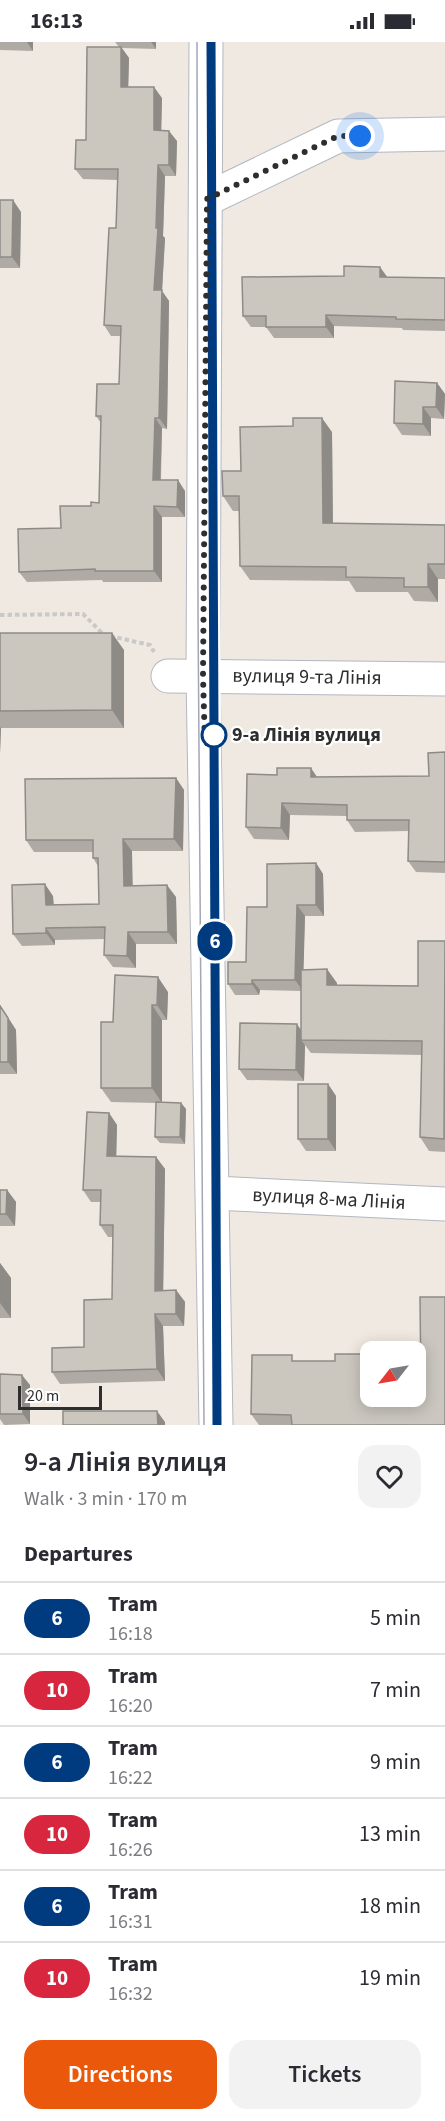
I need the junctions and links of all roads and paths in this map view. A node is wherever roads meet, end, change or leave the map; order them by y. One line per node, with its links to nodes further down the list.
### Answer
1 (206, 42): 3 (street)
2 (445, 134): 3 (street)
3 (207, 199): 6 (street)
4 (0, 615): 5 (path)
5 (168, 676): 6 (street, вулиця 9-та Лінія)
6 (203, 676): 7 (street, вулиця 9-та Лінія); 8 (street)
7 (445, 679)
8 (213, 1193): 9 (street, вулиця 8-ма Лінія); 10 (street)
9 (445, 1204)
10 (216, 1425)

